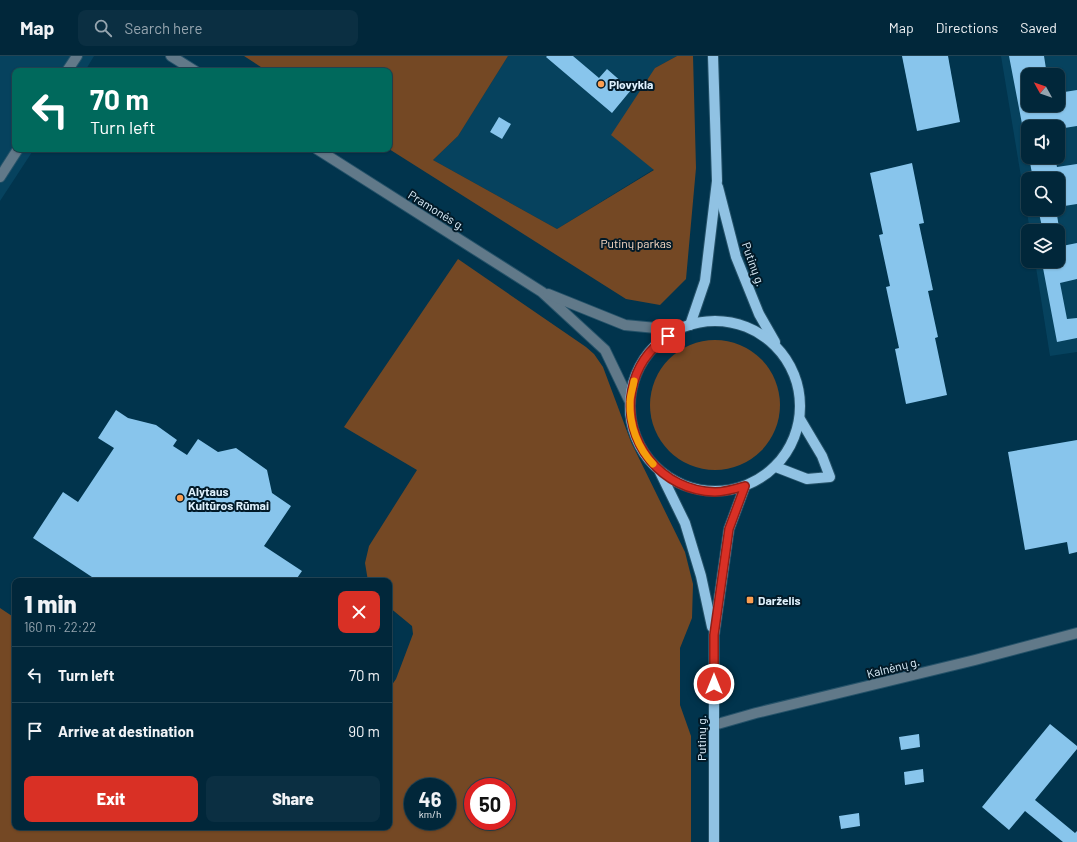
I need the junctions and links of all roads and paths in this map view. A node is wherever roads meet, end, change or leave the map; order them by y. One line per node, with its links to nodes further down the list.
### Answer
1 (77, 56): 4 (street)
2 (171, 56): 5 (street)
3 (713, 56): 9 (main road, Putinų g.)
4 (69, 68)
5 (190, 68)
6 (16, 152): 8 (street)
7 (322, 152): 10 (street, Pramonės g.)
8 (0, 177)
9 (717, 181): 11 (main road, Putinų g.); 13 (main road, Putinų g.)
10 (542, 292): 12 (street); 14 (street)
11 (690, 325): 12 (main road); 13 (main road)
12 (677, 330): 14 (main road)
13 (780, 351): 15 (main road)
14 (630, 402): 17 (main road)
15 (800, 419): 16 (main road); 16 (main road)
16 (776, 467): 18 (main road)
17 (660, 472): 18 (main road); 20 (main road, Putinų g.)
18 (745, 486): 20 (main road, Putinų g.)
19 (1077, 633): 21 (street, Kalnėnų g.)
20 (714, 635): 21 (main road, Putinų g.)
21 (714, 725): 22 (main road, Putinų g.)
22 (714, 842)

